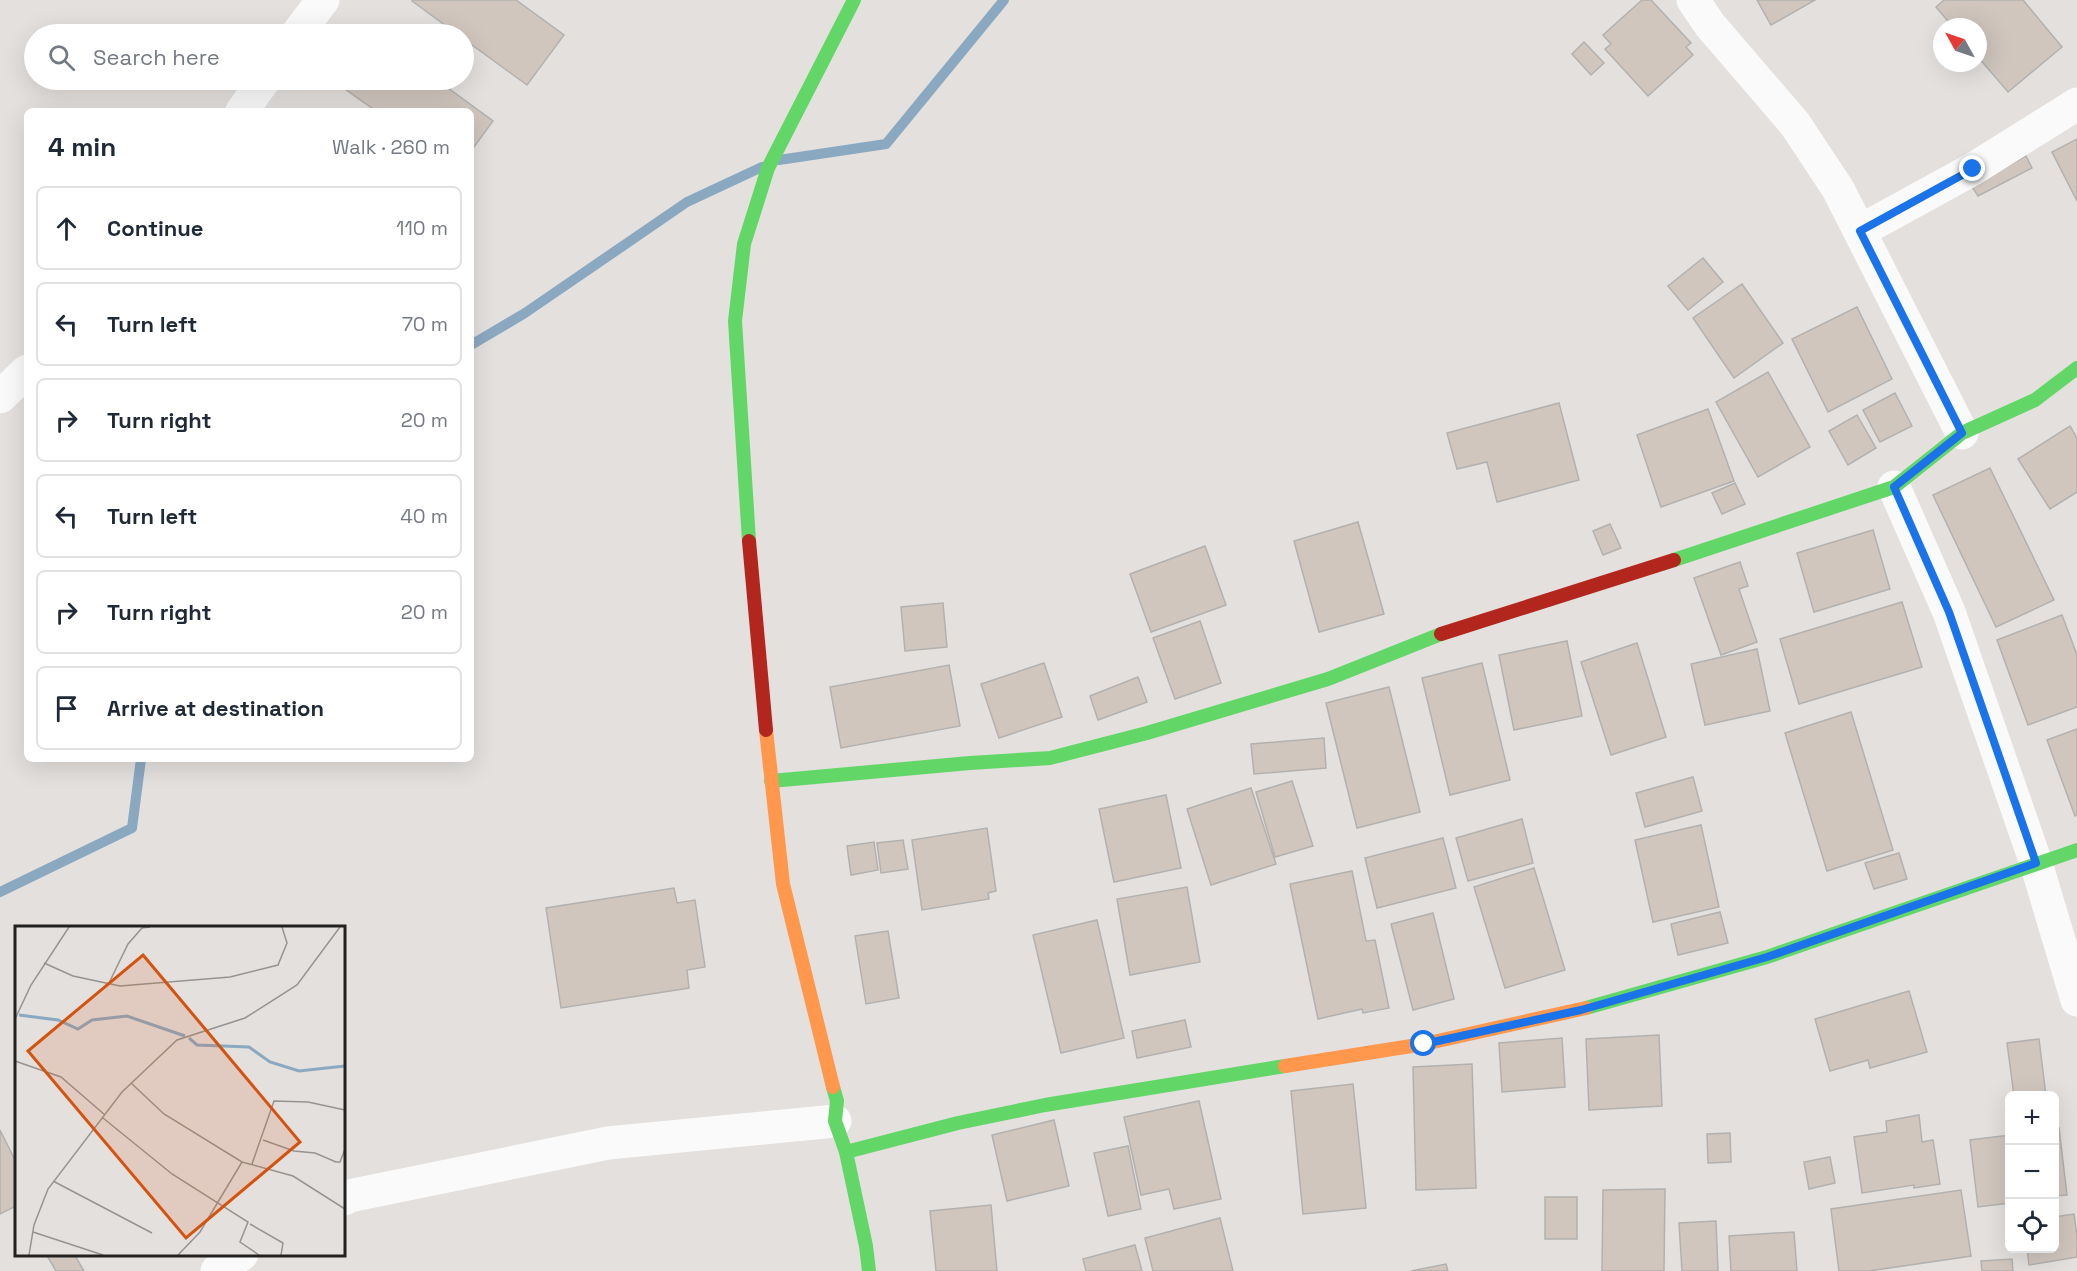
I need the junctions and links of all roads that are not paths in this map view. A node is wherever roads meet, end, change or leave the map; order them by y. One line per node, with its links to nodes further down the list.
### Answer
1 (323, 0): 4 (street)
2 (854, 0): 12 (street)
3 (1693, 0): 8 (street)
4 (305, 24)
5 (257, 90): 7 (street)
6 (2077, 104): 8 (street)
7 (244, 108)
8 (1860, 231): 10 (street)
9 (2077, 368): 10 (street)
10 (1962, 433): 11 (street)
11 (1894, 487): 12 (street); 14 (street)
12 (771, 781): 16 (street)
13 (2077, 850): 14 (street)
14 (2036, 863): 15 (street); 17 (street)
15 (2077, 1000)
16 (835, 1121): 17 (street); 18 (street)
17 (846, 1152): 21 (street)
18 (345, 1198)
19 (239, 1256): 20 (street)
20 (217, 1271)
21 (869, 1271)

